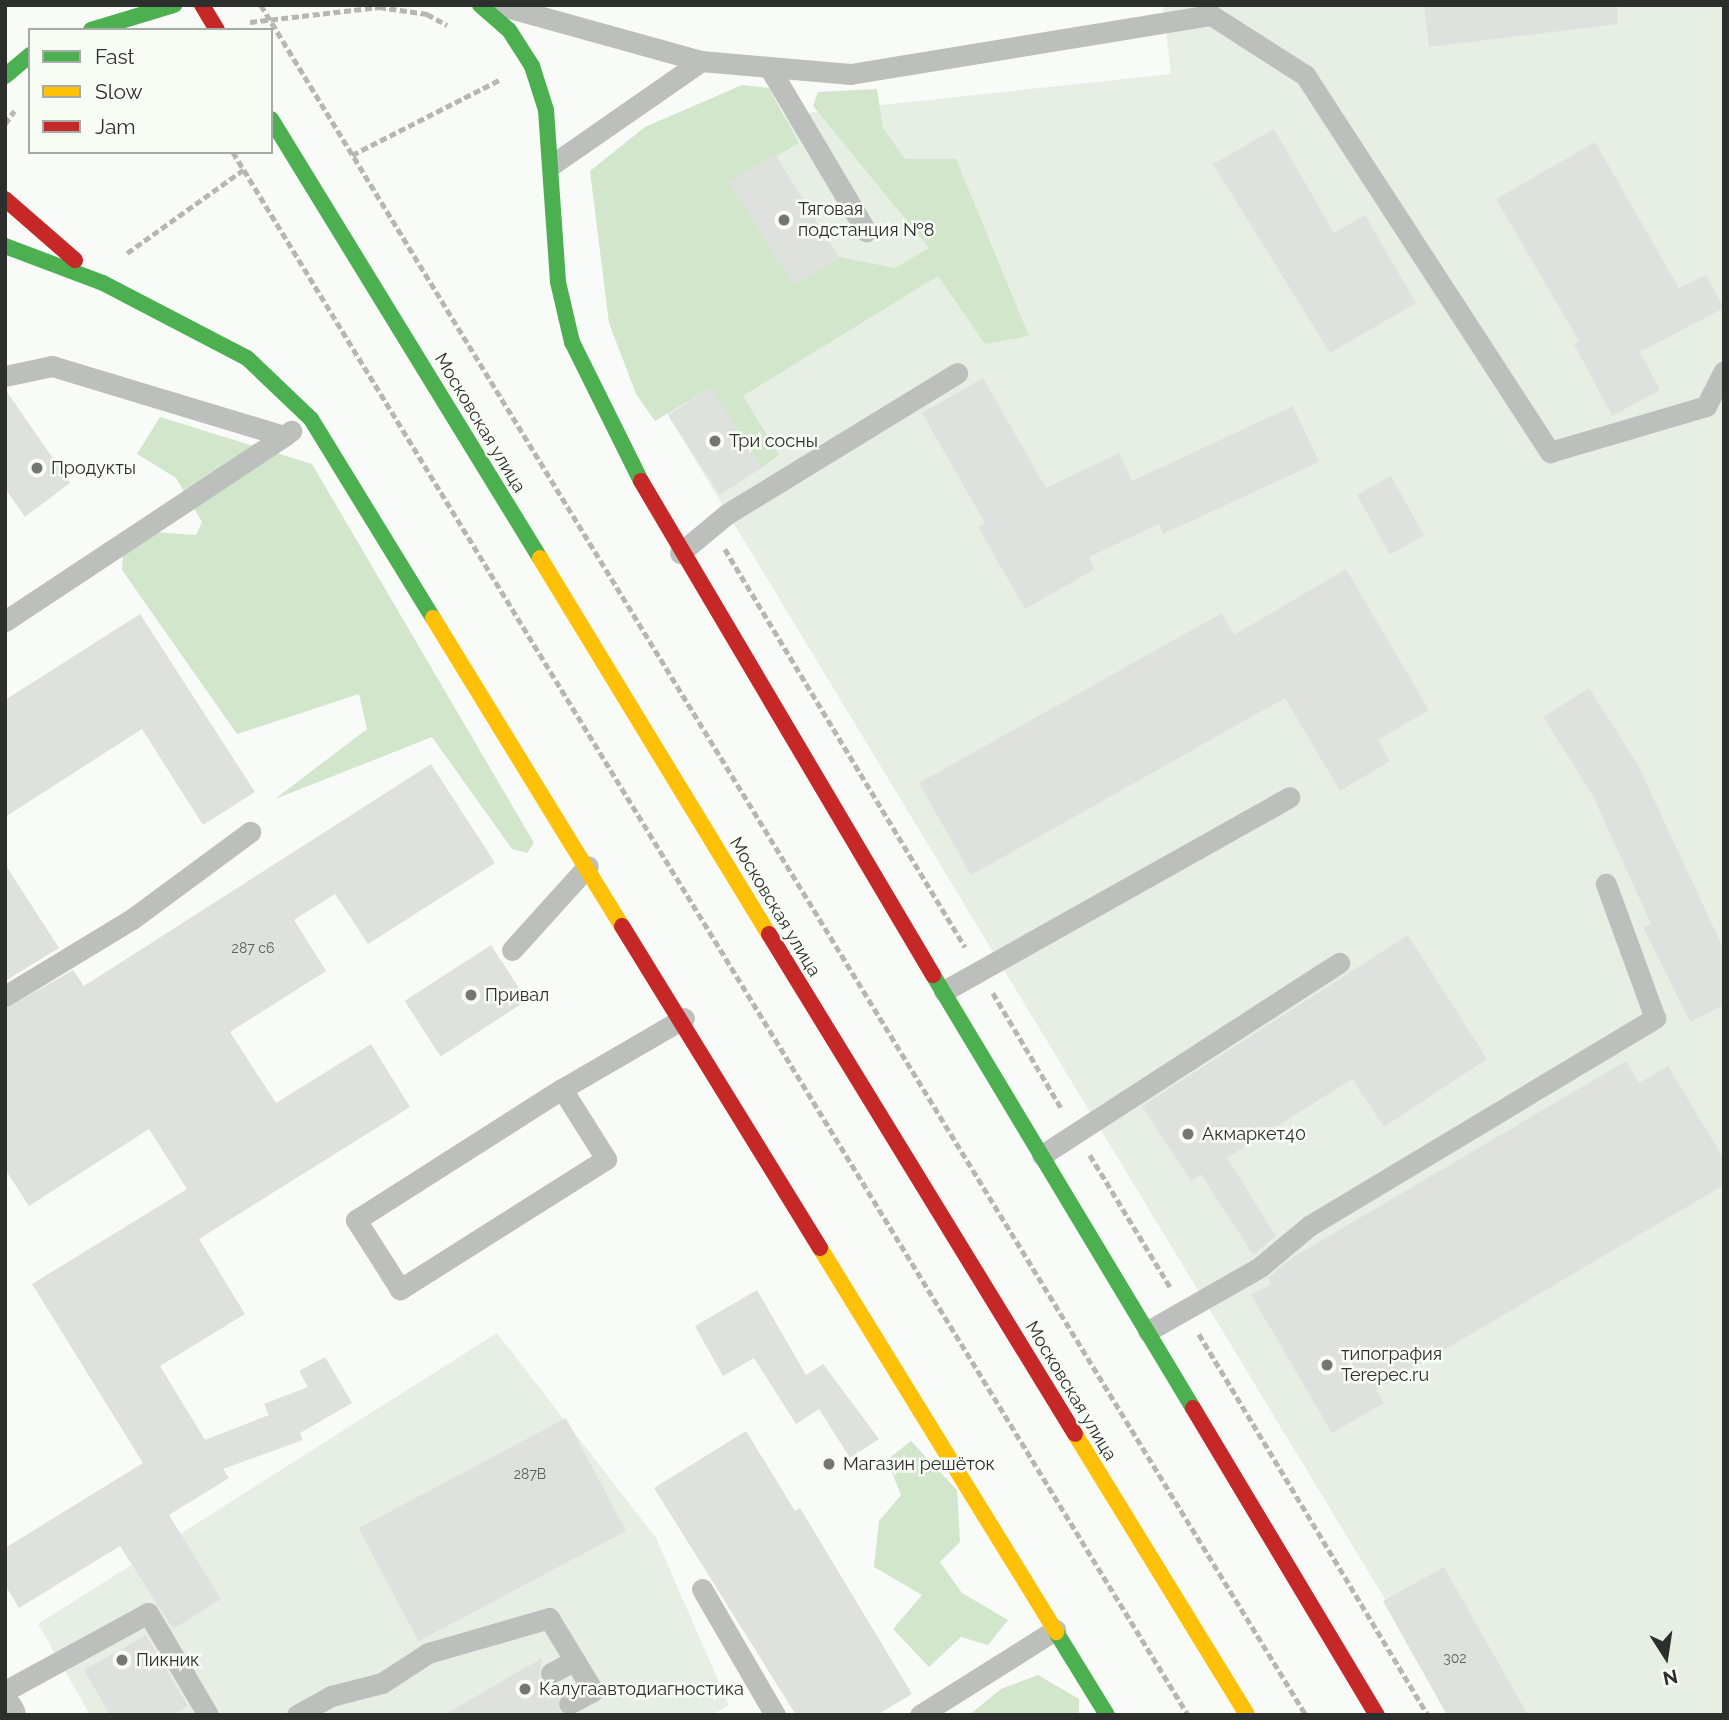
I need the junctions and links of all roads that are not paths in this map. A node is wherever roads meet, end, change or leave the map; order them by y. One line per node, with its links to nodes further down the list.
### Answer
1 (174, 5): 5 (main road)
2 (202, 5): 6 (main road)
3 (480, 5): 14 (main road)
4 (499, 5): 9 (lane)
5 (98, 28)
6 (216, 28)
7 (28, 54): 10 (main road)
8 (28, 55): 12 (main road)
9 (701, 61): 11 (lane); 14 (lane)
10 (5, 62)
11 (769, 67): 16 (lane); 19 (lane)
12 (5, 76)
13 (273, 122): 49 (main road, Московская улица)
14 (553, 164): 24 (main road)
15 (5, 199): 18 (main road)
16 (866, 231)
17 (5, 246): 18 (main road)
18 (103, 283): 22 (main road)
19 (1724, 371)
20 (957, 373): 24 (lane)
21 (5, 376): 23 (lane)
22 (311, 419): 23 (lane); 28 (main road)
23 (284, 436): 25 (lane)
24 (680, 553): 32 (main road)
25 (5, 621)
26 (1289, 797): 32 (lane)
27 (250, 832): 33 (lane)
28 (589, 866): 30 (lane); 34 (main road)
29 (1606, 884): 37 (lane)
30 (512, 950)
31 (1339, 963): 36 (lane)
32 (944, 992): 36 (main road)
33 (5, 996)
34 (684, 1018): 35 (lane); 39 (main road)
35 (562, 1089): 35 (lane)
36 (1042, 1154): 37 (main road)
37 (1148, 1331): 50 (main road)
38 (702, 1589): 46 (lane)
39 (1055, 1630): 47 (lane); 48 (main road)
40 (575, 1660): 41 (lane); 43 (lane); 45 (lane)
41 (551, 1673)
42 (5, 1691): 44 (lane)
43 (569, 1704)
44 (208, 1715)
45 (298, 1715)
46 (775, 1715)
47 (920, 1715)
48 (1107, 1715)
49 (1247, 1715)
50 (1377, 1715)

